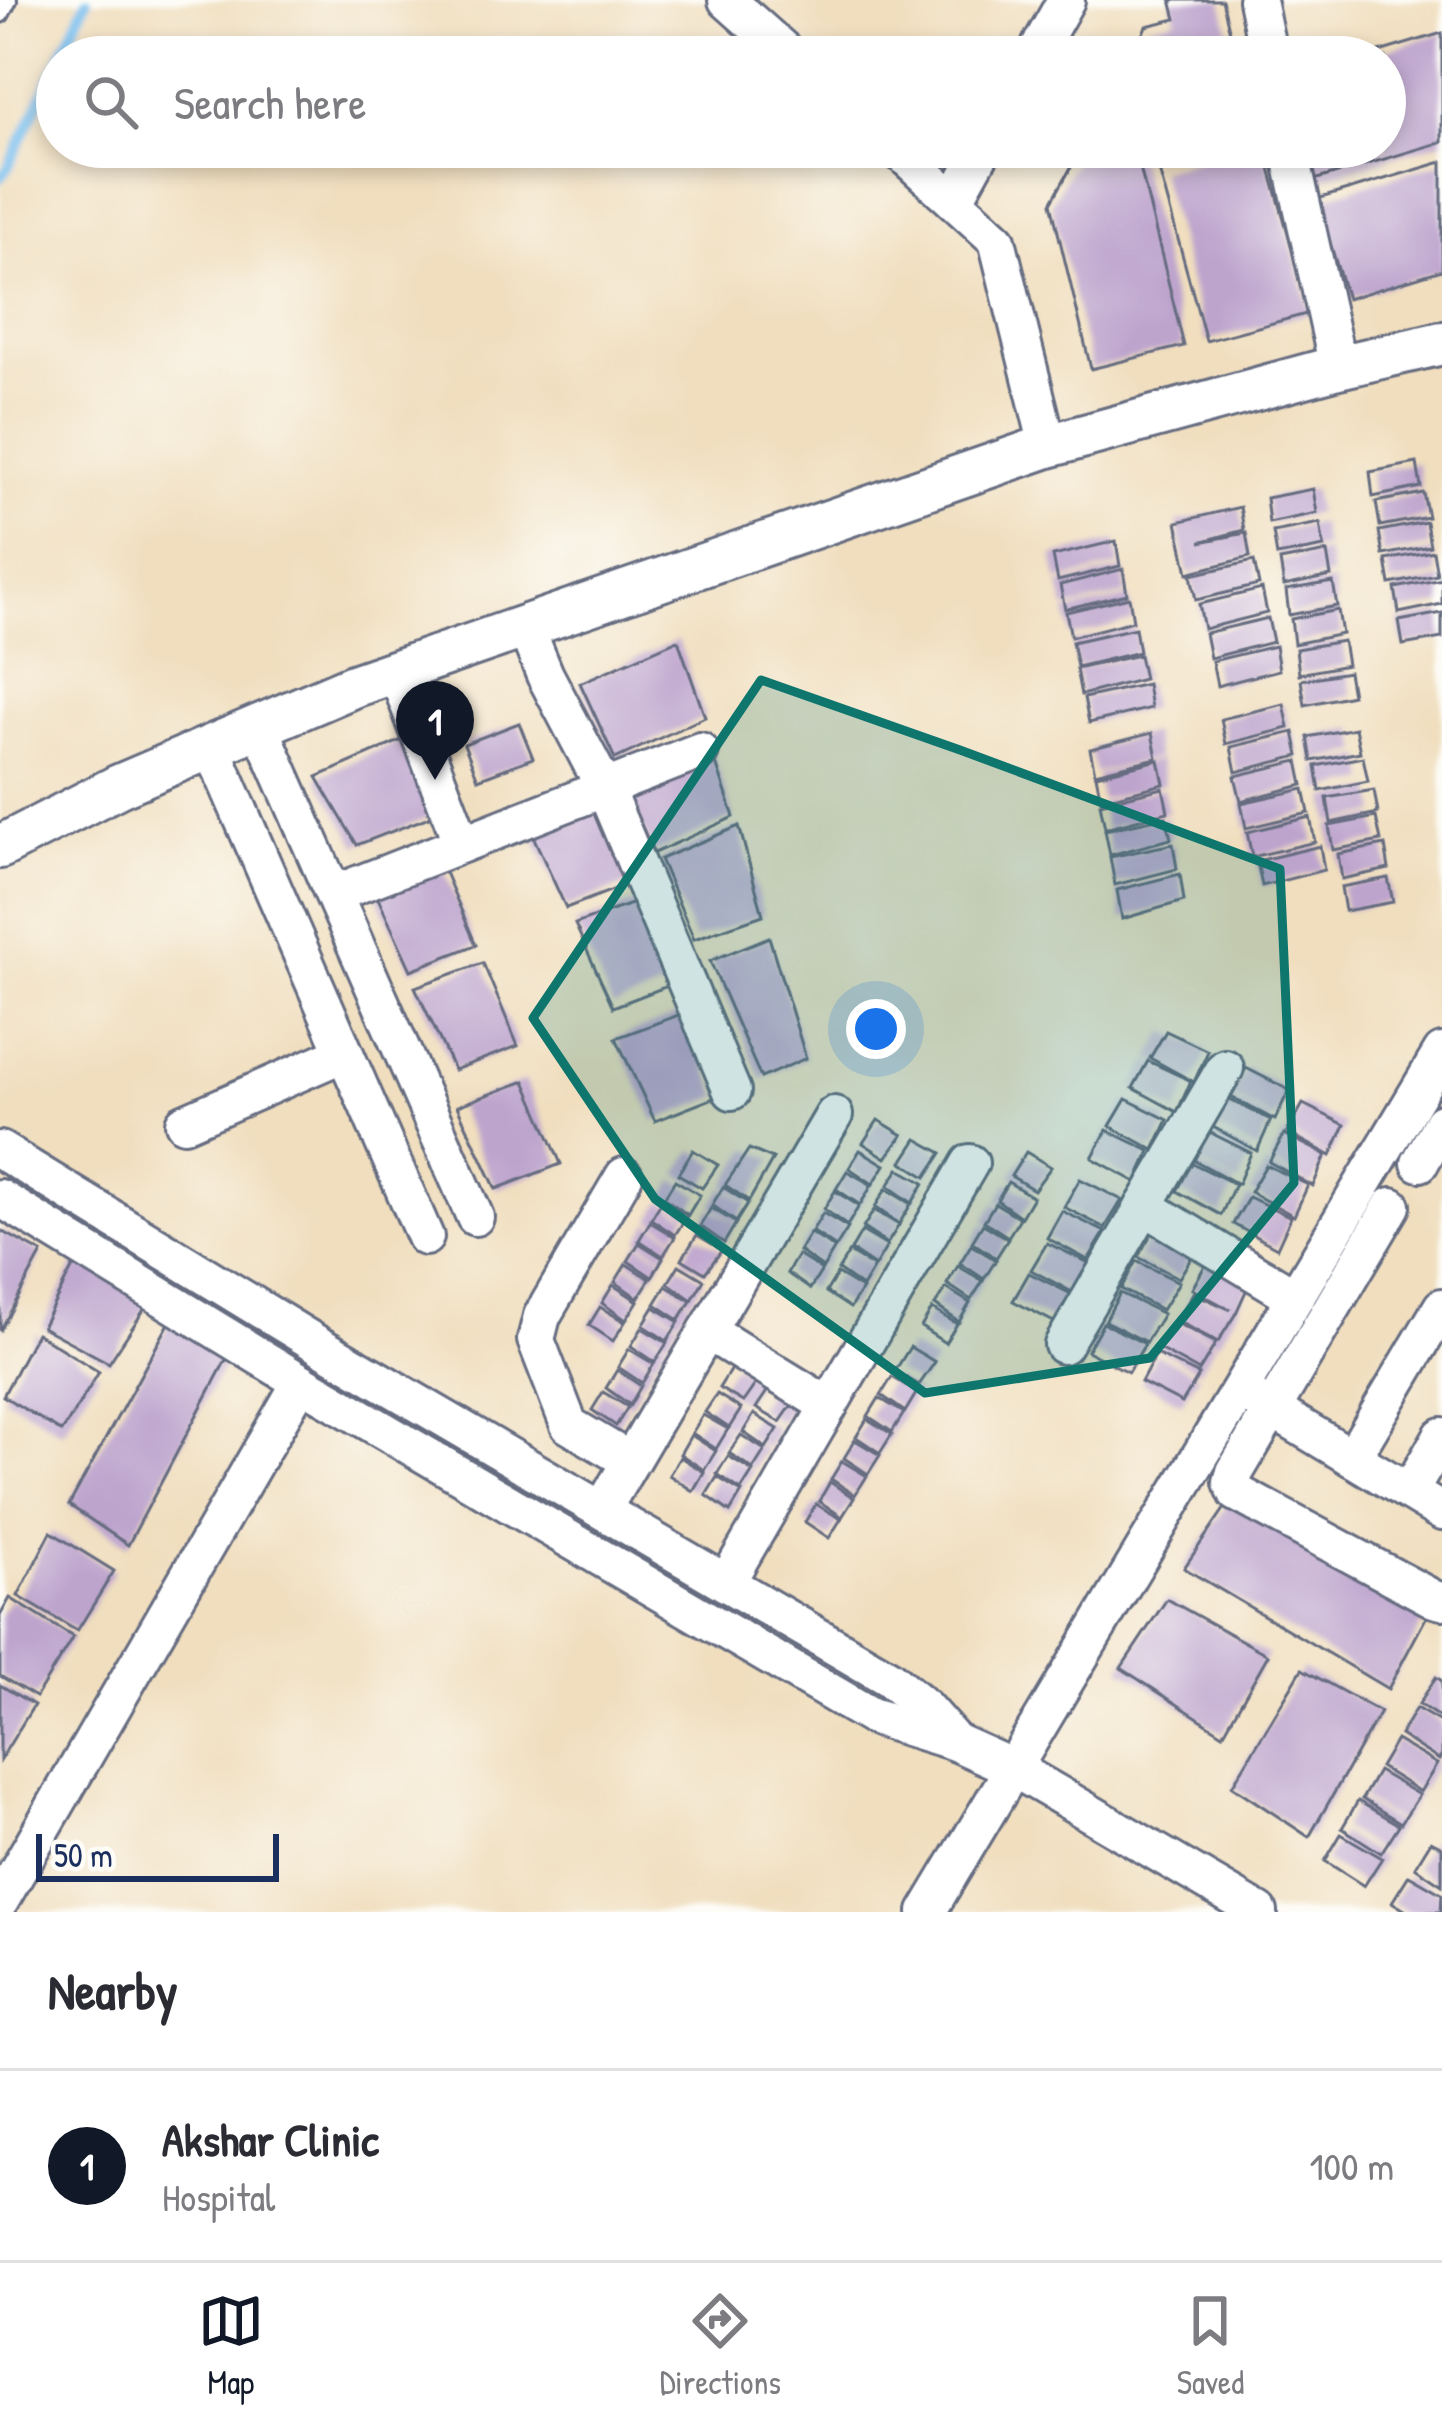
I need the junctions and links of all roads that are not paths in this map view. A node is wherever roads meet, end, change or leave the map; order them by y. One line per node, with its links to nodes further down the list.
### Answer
1 (7, 0): 5 (lane)
2 (1066, 0): 7 (street)
3 (1257, 0): 8 (street)
4 (746, 6): 6 (street)
5 (0, 13)
6 (772, 36)
7 (1046, 36)
8 (1265, 36)
9 (919, 168): 12 (street)
10 (972, 168): 12 (street)
11 (1294, 168): 14 (street)
12 (955, 199): 15 (street)
13 (1442, 344): 14 (street)
14 (1338, 367): 15 (street)
15 (1048, 446): 16 (street)
16 (525, 626): 17 (street); 21 (street)
17 (396, 671): 18 (street); 22 (street)
18 (259, 725): 19 (street); 24 (street)
19 (211, 746): 23 (street); 26 (street)
20 (700, 751): 21 (street)
21 (604, 788): 22 (street); 28 (street)
22 (462, 844): 24 (street)
23 (0, 847)
24 (334, 894): 39 (street)
25 (1442, 1052): 41 (street)
26 (344, 1053): 30 (street); 40 (street)
27 (1225, 1068): 37 (street)
28 (732, 1090)
29 (835, 1115): 43 (street)
30 (184, 1123)
31 (1442, 1124): 33 (street)
32 (0, 1150): 52 (street)
33 (1420, 1162)
34 (970, 1163): 47 (street)
35 (624, 1176): 50 (street)
36 (0, 1198): 45 (street)
37 (1144, 1206): 41 (street); 44 (street)
38 (1392, 1206): 46 (street)
39 (475, 1217)
40 (425, 1237)
41 (1295, 1297): 46 (street)
42 (1442, 1307): 49 (street)
43 (707, 1331): 47 (street); 50 (street)
44 (1063, 1345)
45 (301, 1382): 56 (street); 58 (street)
46 (1255, 1399): 49 (street); 55 (street); 57 (street)
47 (829, 1406): 54 (street)
48 (1442, 1436): 51 (street)
49 (1352, 1458): 51 (street)
50 (630, 1461): 52 (street)
51 (1409, 1492): 53 (street)
52 (602, 1510): 54 (street)
53 (1442, 1512)
54 (726, 1582): 56 (street)
55 (1442, 1601)
56 (955, 1742): 57 (street)
57 (1013, 1768): 59 (street); 60 (street)
58 (0, 1901)
59 (927, 1912)
60 (1259, 1912)

